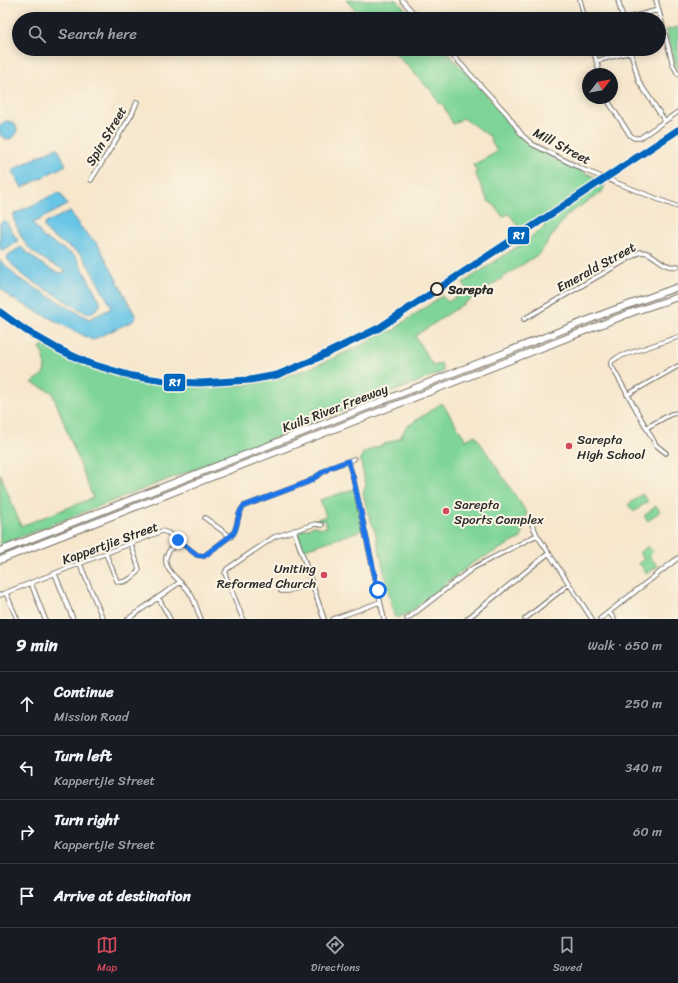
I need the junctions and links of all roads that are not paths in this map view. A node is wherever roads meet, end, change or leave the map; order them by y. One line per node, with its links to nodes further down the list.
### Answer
1 (402, 0): 6 (street)
2 (580, 0): 7 (street)
3 (618, 0): 8 (street)
4 (656, 0): 5 (street)
5 (658, 10): 9 (street)
6 (413, 12)
7 (583, 12)
8 (621, 12)
9 (650, 12)
10 (666, 39): 17 (street)
11 (454, 56): 23 (street, Mill Street)
12 (595, 56): 15 (street)
13 (612, 56): 15 (street)
14 (632, 56): 21 (street)
15 (596, 61): 16 (street)
16 (598, 68)
17 (678, 74)
18 (137, 102): 22 (street, Spin Street)
19 (610, 104): 21 (street)
20 (678, 112): 21 (street)
21 (665, 121)
22 (91, 180)
23 (678, 207)
24 (678, 266): 27 (street, Emerald Street)
25 (678, 287): 44 (highway, Kuils River Freeway)
26 (678, 297): 48 (highway, Kuils River Freeway)
27 (524, 319)
28 (678, 337): 30 (street)
29 (678, 366): 30 (street)
30 (627, 395): 32 (street)
31 (678, 413): 32 (street)
32 (646, 428): 33 (street)
33 (666, 453)
34 (354, 459): 35 (street)
35 (348, 461): 41 (street); 59 (street)
36 (205, 518): 41 (street)
37 (532, 524): 40 (street)
38 (322, 525): 39 (street)
39 (294, 530): 53 (street); 69 (street)
40 (537, 535): 45 (street); 73 (street)
41 (230, 537): 42 (street, Kappertjie Street)
42 (178, 540): 43 (street, Kappertjie Street); 51 (street)
43 (130, 544): 46 (street, Kappertjie Street); 46 (street)
44 (0, 551)
45 (549, 553): 54 (street); 74 (street)
46 (106, 554): 49 (street, Kappertjie Street)
47 (678, 558): 60 (street)
48 (0, 560)
49 (80, 564): 50 (street, Kappertjie Street); 65 (street)
50 (55, 574): 52 (street, Kappertjie Street); 64 (street)
51 (180, 582): 58 (street); 68 (street)
52 (31, 583): 56 (street, Kappertjie Street); 63 (street)
53 (312, 583): 55 (street); 70 (street)
54 (569, 584): 75 (street); 76 (street)
55 (281, 590)
56 (6, 593): 57 (street, Kappertjie Street); 62 (street)
57 (0, 595)
58 (158, 597): 61 (street); 67 (street)
59 (380, 602): 71 (street); 72 (street)
60 (609, 612): 77 (street); 78 (street)
61 (134, 617): 66 (street)
62 (17, 619)
63 (45, 619)
64 (73, 619)
65 (103, 619)
66 (128, 619)
67 (170, 619)
68 (201, 619)
69 (242, 619)
70 (324, 619)
71 (333, 619)
72 (384, 619)
73 (407, 619)
74 (467, 619)
75 (525, 619)
76 (592, 619)
77 (600, 619)
78 (614, 619)

